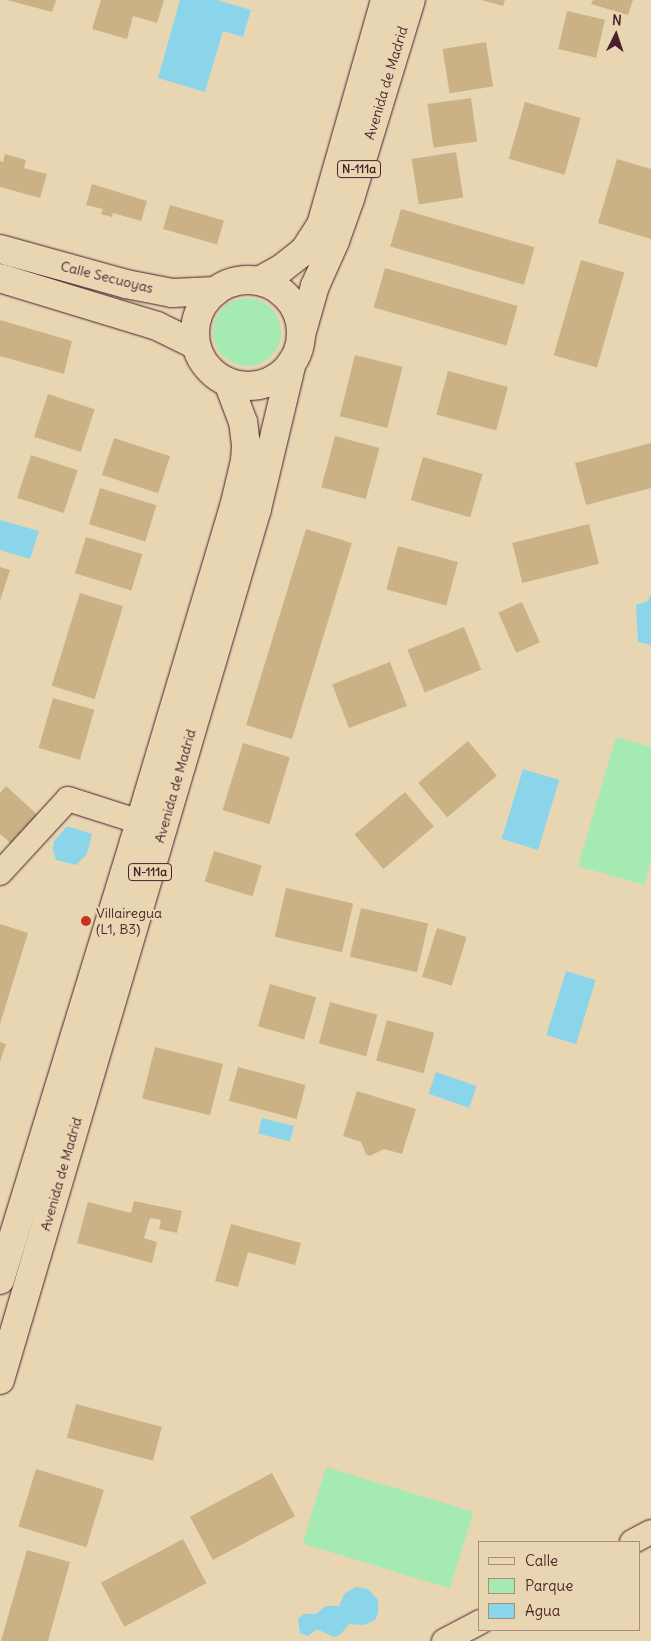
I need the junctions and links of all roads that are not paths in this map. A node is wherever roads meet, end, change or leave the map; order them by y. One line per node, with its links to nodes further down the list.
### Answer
1 (385, 0): 5 (main road, Avenida de Madrid / N-111a)
2 (411, 0): 7 (main road, Avenida de Madrid / N-111a)
3 (0, 249): 6 (main road, Calle Secuoyas)
4 (0, 278): 8 (main road)
5 (258, 281): 6 (main road, N-111a); 7 (main road)
6 (216, 291): 8 (main road, N-111a)
7 (301, 335): 9 (main road, N-111a)
8 (196, 345): 10 (main road, N-111a)
9 (292, 362): 10 (main road, N-111a); 14 (main road, Avenida de Madrid / N-111a)
10 (228, 382): 11 (main road, Avenida de Madrid / N-111a)
11 (140, 822): 12 (street); 13 (main road, Avenida de Madrid / N-111a)
12 (0, 873)
13 (0, 1280)
14 (0, 1380)
15 (651, 1532): 16 (street)
16 (634, 1541)
17 (478, 1623): 18 (street)
18 (444, 1641)

